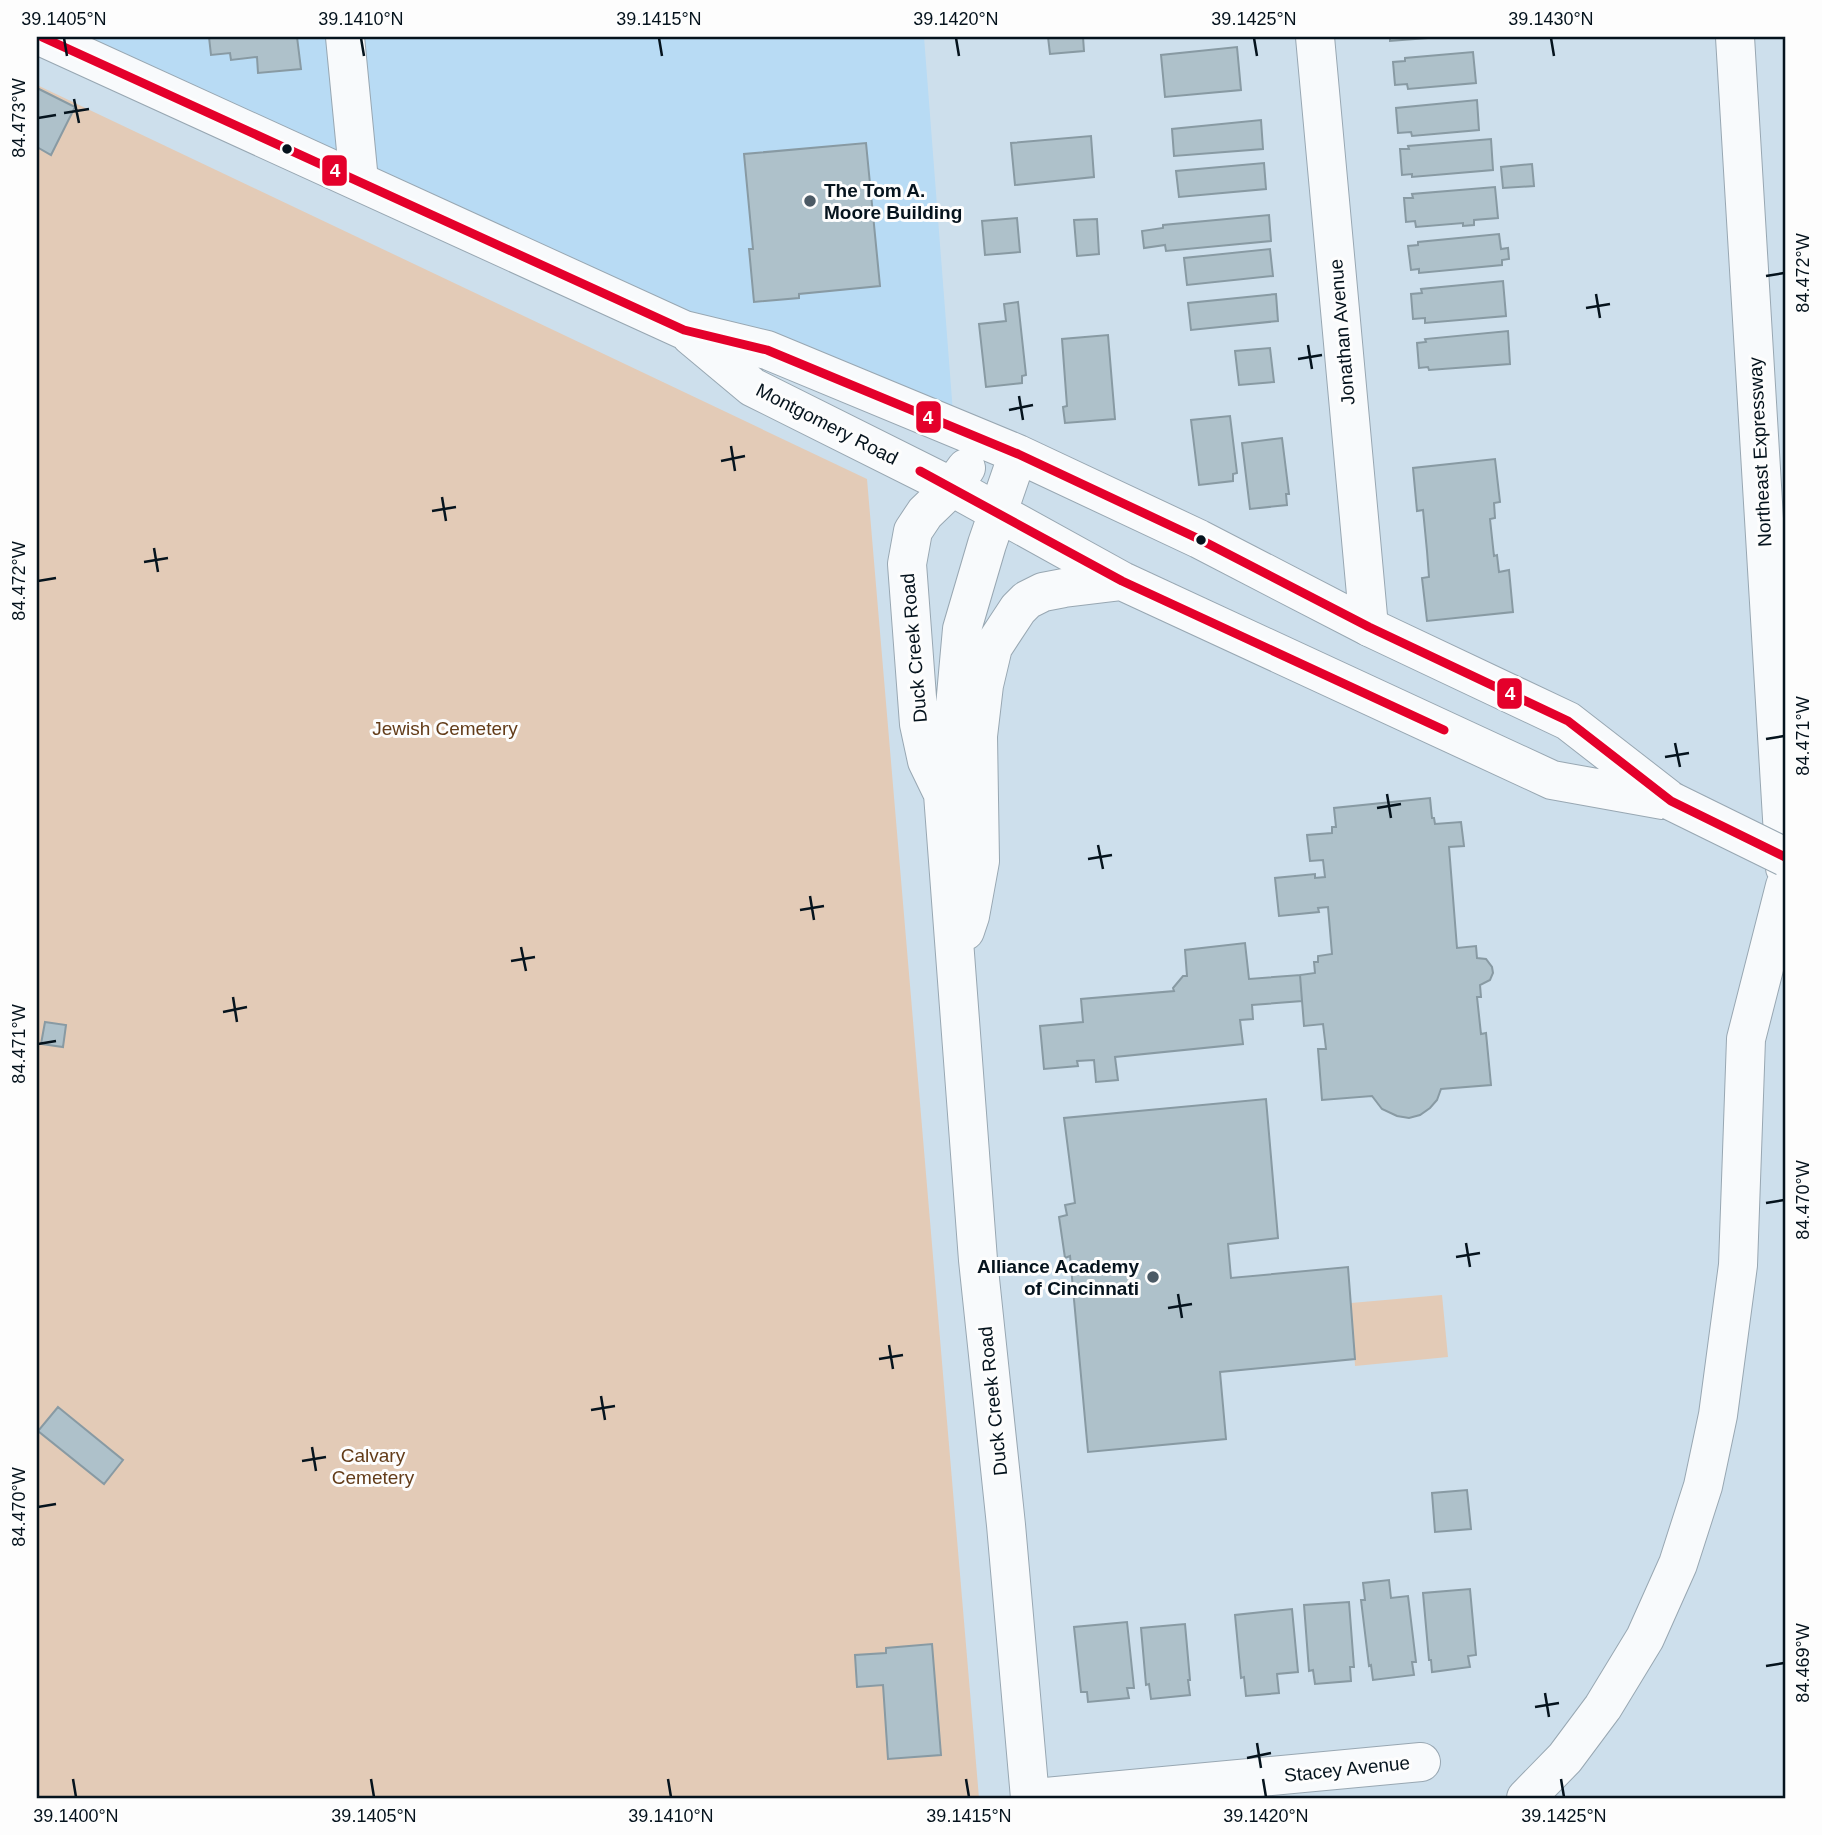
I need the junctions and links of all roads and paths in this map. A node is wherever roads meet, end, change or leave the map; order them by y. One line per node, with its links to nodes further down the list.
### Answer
1 (42, 37): 5 (main road, Montgomery Road)
2 (345, 37): 5 (main road)
3 (1315, 37): 11 (main road, Jonathan Avenue)
4 (1735, 37): 15 (main road, Northeast Expressway)
5 (359, 181): 6 (main road, Montgomery Road)
6 (684, 330): 7 (main road, Montgomery Road); 8 (main road, Montgomery Road)
7 (1002, 448): 8 (main road, Duck Creek Road); 9 (main road, Duck Creek Road); 11 (main road, Montgomery Road)
8 (952, 487): 9 (main road, Montgomery Road); 12 (main road, Duck Creek Road)
9 (998, 512): 10 (main road, Montgomery Road); 12 (main road, Duck Creek Road)
10 (1122, 581): 13 (main road, Montgomery Road); 17 (main road)
11 (1368, 627): 13 (main road, Montgomery Road)
12 (943, 794): 17 (main road, Duck Creek Road)
13 (1671, 801): 14 (main road, Montgomery Road, bridge)
14 (1785, 857)
15 (1785, 868)
16 (1785, 886): 21 (main road)
17 (956, 960): 20 (main road, Duck Creek Road)
18 (1421, 1762): 19 (main road, Stacey Avenue)
19 (1274, 1787): 20 (main road, Stacey Avenue)
20 (1032, 1798)
21 (1526, 1798)

